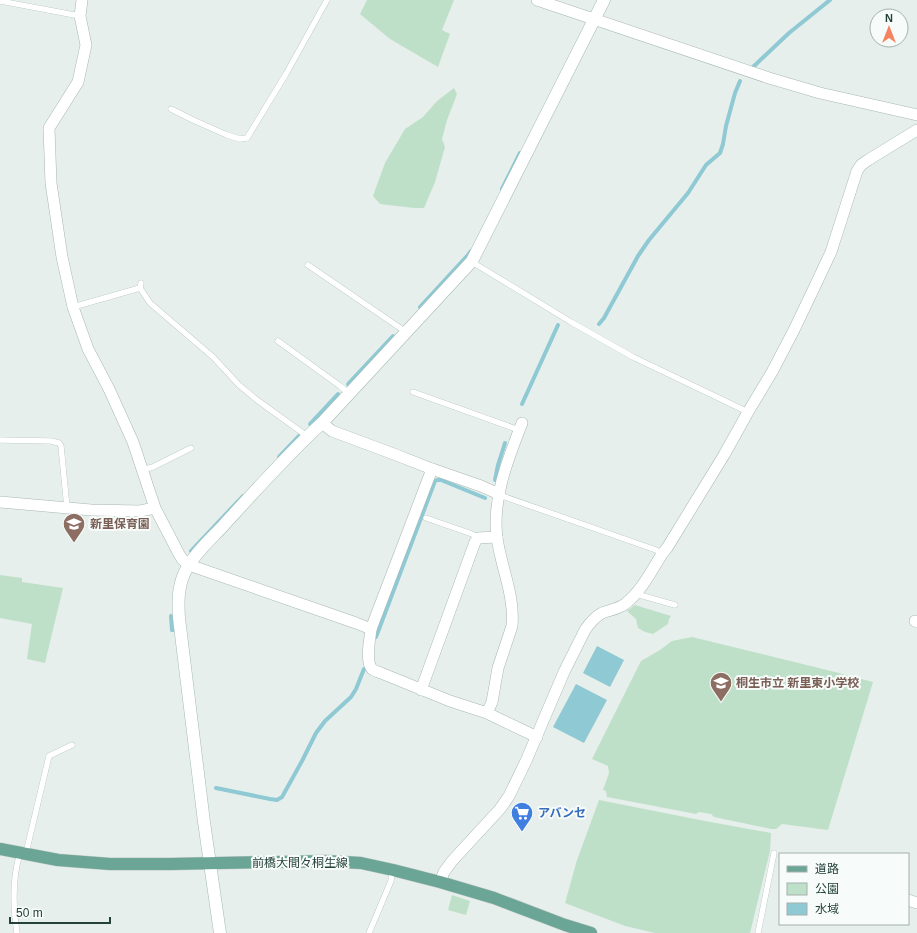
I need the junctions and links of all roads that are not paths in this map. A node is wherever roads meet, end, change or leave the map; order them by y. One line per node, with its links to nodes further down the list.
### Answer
1 (82, 0): 6 (street)
2 (327, 0): 8 (lane)
3 (537, 0): 7 (street)
4 (604, 0): 7 (street)
5 (0, 1): 6 (lane)
6 (80, 16): 13 (street)
7 (594, 19): 9 (street); 11 (street)
8 (171, 109)
9 (917, 115)
10 (917, 130): 18 (street)
11 (472, 261): 14 (street); 18 (lane)
12 (308, 265): 14 (lane)
13 (73, 307): 21 (lane); 24 (street)
14 (406, 332): 17 (street)
15 (278, 342): 17 (lane)
16 (413, 392): 20 (lane)
17 (349, 393): 19 (street)
18 (748, 412): 33 (street)
19 (322, 423): 21 (street); 25 (street)
20 (520, 426): 26 (street)
21 (307, 436): 34 (street)
22 (0, 440): 28 (lane)
23 (191, 448): 24 (lane)
24 (142, 470): 29 (street)
25 (432, 470): 26 (street); 37 (street)
26 (499, 494): 31 (street); 33 (lane)
27 (0, 502): 28 (street)
28 (67, 508): 29 (street)
29 (155, 508): 34 (street)
30 (426, 518): 32 (lane)
31 (497, 537): 32 (street); 39 (street)
32 (478, 538): 38 (street)
33 (662, 554): 35 (street)
34 (189, 565): 37 (street); 45 (street)
35 (636, 594): 36 (lane); 40 (street)
36 (674, 605)
37 (371, 629): 38 (street)
38 (421, 690): 39 (street)
39 (487, 713): 40 (street)
40 (537, 736): 47 (street)
41 (72, 745): 43 (lane)
42 (0, 849): 43 (main road, 前橋大間々桐生線)
43 (23, 853): 45 (main road, 前橋大間々桐生線); 48 (lane)
44 (774, 853): 52 (lane)
45 (209, 864): 46 (main road, 前橋大間々桐生線); 49 (street)
46 (392, 870): 47 (main road, 前橋大間々桐生線); 50 (lane)
47 (440, 882): 51 (main road, 前橋大間々桐生線)
48 (17, 933)
49 (220, 933)
50 (369, 933)
51 (591, 933)
52 (758, 933)

